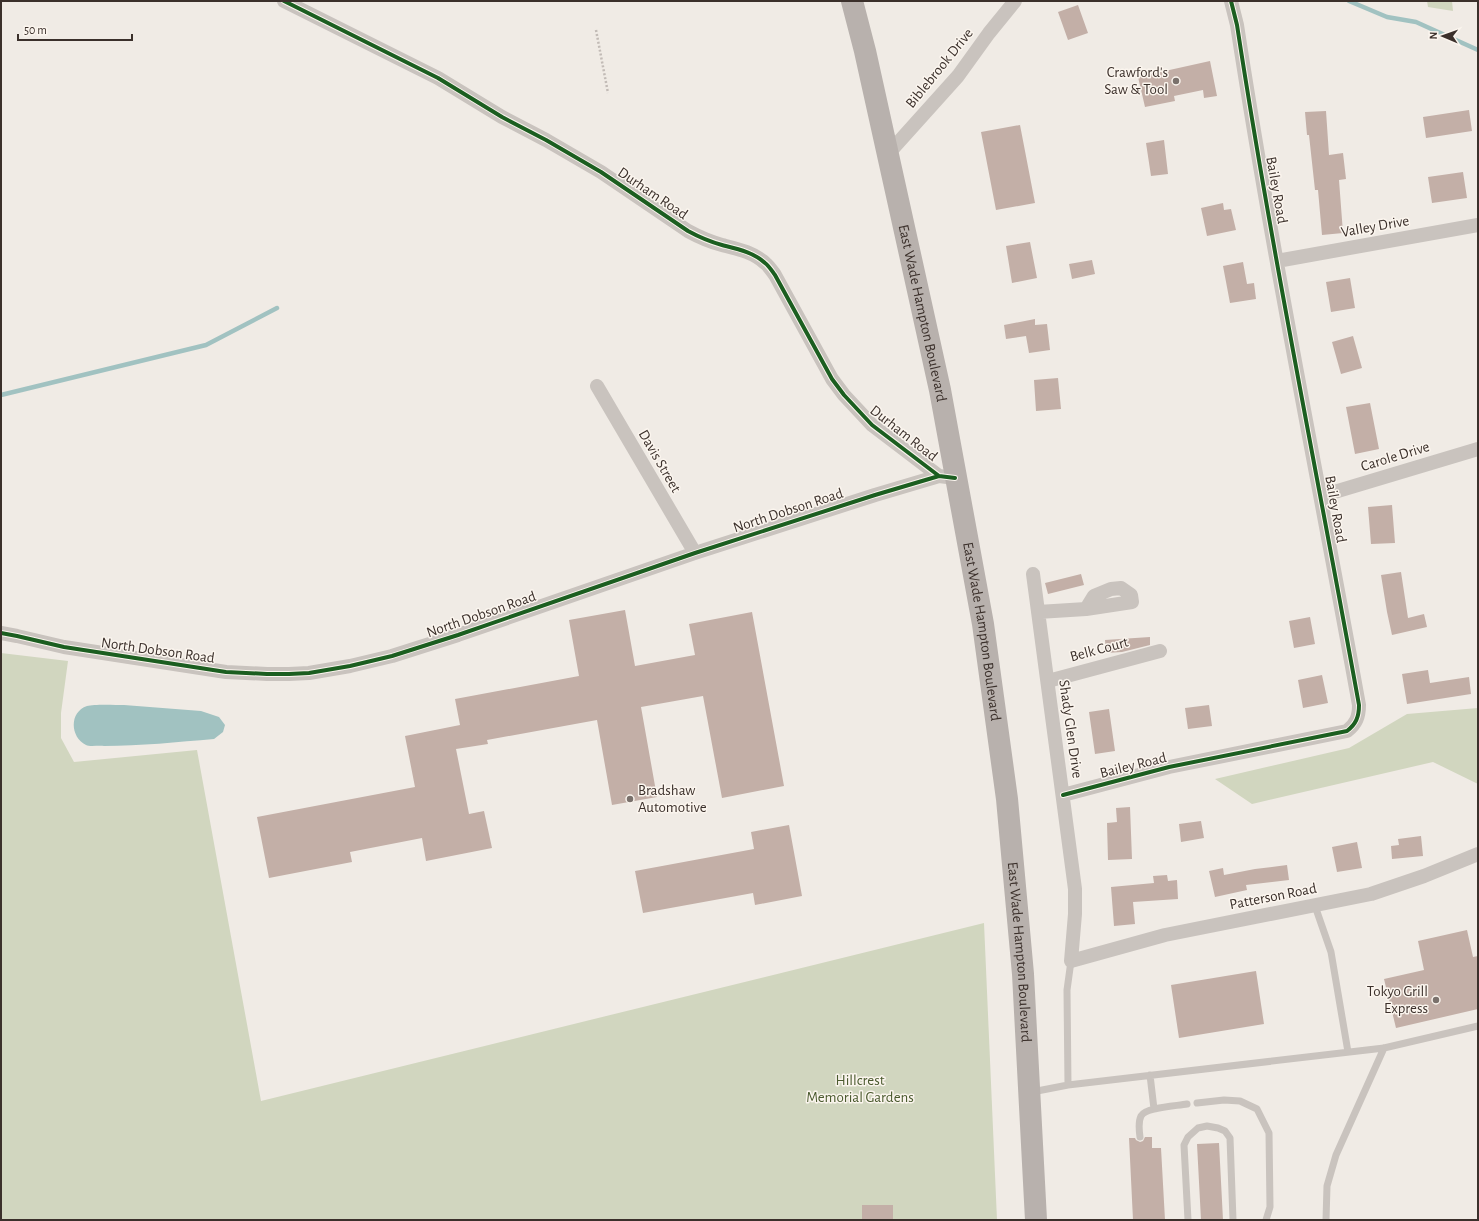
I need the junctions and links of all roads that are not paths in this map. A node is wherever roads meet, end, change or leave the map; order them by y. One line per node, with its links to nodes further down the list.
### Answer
1 (284, 1): 12 (street, Durham Road)
2 (852, 1): 6 (main road, East Wade Hampton Boulevard)
3 (856, 1): 6 (main road, East Wade Hampton Boulevard)
4 (1015, 1): 7 (street, Biblebrook Drive)
5 (1231, 1): 9 (street, Bailey Road)
6 (864, 51): 7 (main road, East Wade Hampton Boulevard)
7 (888, 156): 12 (main road, East Wade Hampton Boulevard)
8 (1478, 225): 9 (street, Valley Drive)
9 (1277, 261): 13 (street, Bailey Road)
10 (597, 386): 14 (street, Davis Street)
11 (1478, 449): 13 (street, Carole Drive)
12 (947, 477): 14 (street, North Dobson Road); 30 (main road, East Wade Hampton Boulevard)
13 (1321, 496): 21 (street, Bailey Road)
14 (695, 553): 18 (street, North Dobson Road)
15 (1033, 574): 17 (street, Shady Glen Drive)
16 (1086, 609): 17 (street)
17 (1038, 612): 20 (street, Shady Glen Drive)
18 (1, 633)
19 (1160, 651): 20 (street, Belk Court)
20 (1048, 681): 21 (street, Shady Glen Drive)
21 (1063, 795): 24 (street, Shady Glen Drive)
22 (1478, 854): 23 (street, Patterson Road)
23 (1315, 906): 24 (street, Patterson Road); 27 (lane)
24 (1072, 961): 29 (lane)
25 (1478, 1026): 26 (lane)
26 (1384, 1048): 27 (lane); 39 (lane)
27 (1348, 1052): 28 (lane)
28 (1150, 1076): 29 (lane); 33 (lane)
29 (1068, 1085): 30 (lane)
30 (1030, 1092): 35 (main road, East Wade Hampton Boulevard)
31 (1197, 1103): 38 (lane)
32 (1187, 1104): 33 (lane)
33 (1154, 1109): 34 (lane)
34 (1140, 1137)
35 (1036, 1220)
36 (1188, 1220): 37 (lane)
37 (1233, 1220)
38 (1266, 1220)
39 (1326, 1220)

